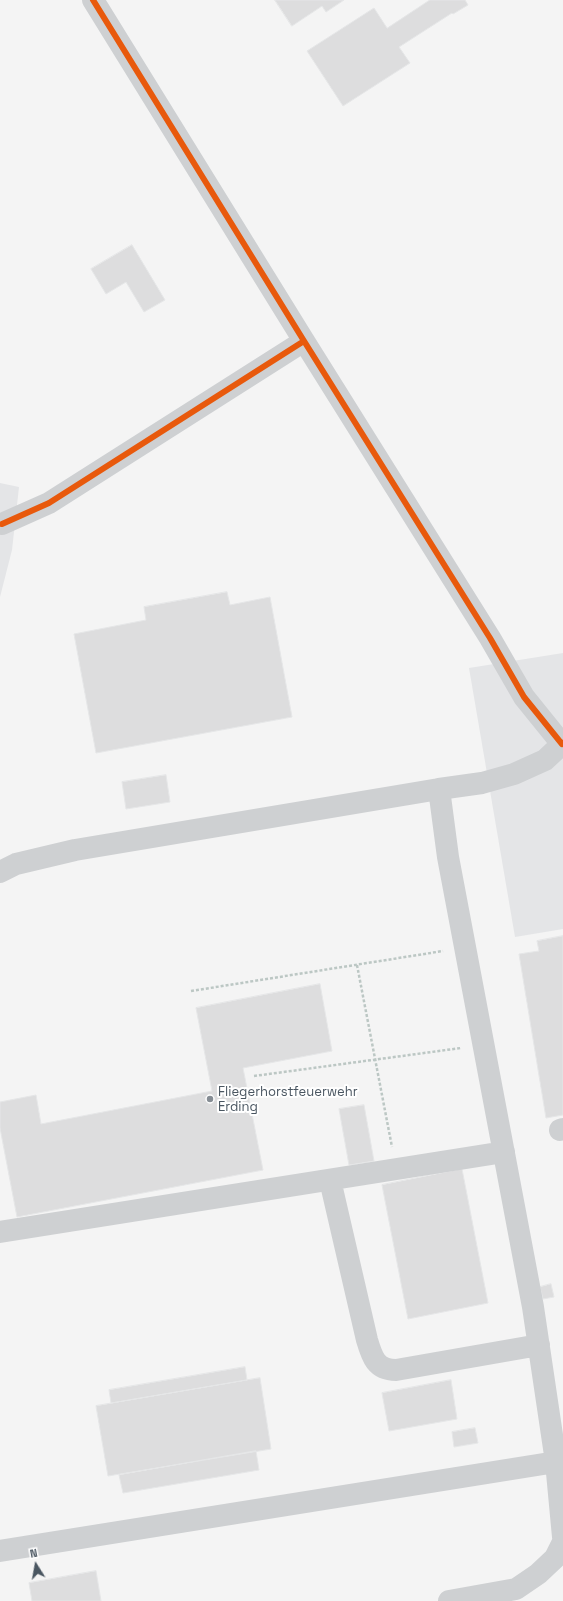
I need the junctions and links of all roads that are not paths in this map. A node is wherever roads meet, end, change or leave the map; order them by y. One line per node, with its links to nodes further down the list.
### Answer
1 (93, 0): 2 (street)
2 (304, 341): 3 (street); 4 (street)
3 (2, 524)
4 (562, 744): 5 (street)
5 (439, 790): 6 (street); 7 (street)
6 (0, 872)
7 (504, 1152): 8 (street); 10 (street)
8 (330, 1180): 9 (street); 10 (street)
9 (0, 1232)
10 (539, 1345): 11 (street)
11 (559, 1462): 12 (street); 14 (street)
12 (563, 1537)
13 (563, 1542): 15 (street)
14 (0, 1551)
15 (449, 1601)

